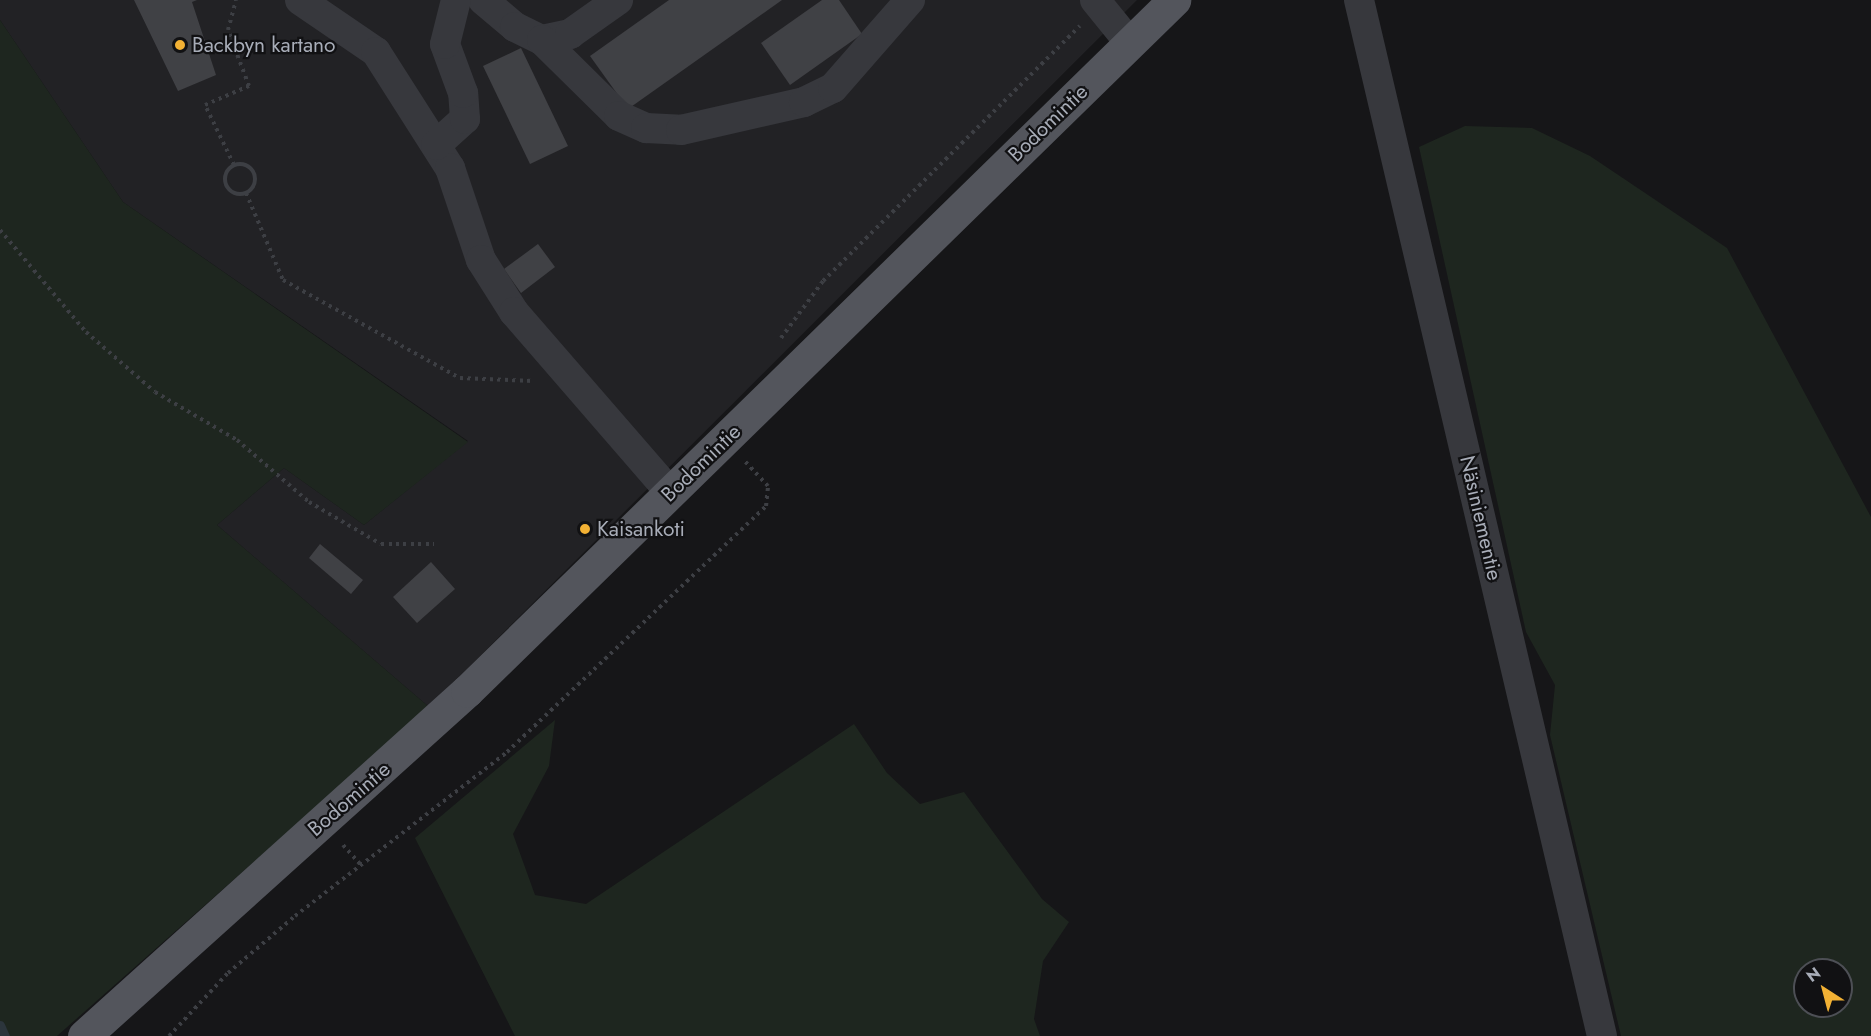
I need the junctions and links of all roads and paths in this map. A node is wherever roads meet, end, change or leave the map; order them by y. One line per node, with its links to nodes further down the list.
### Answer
1 (236, 0): 13 (path)
2 (300, 0): 12 (lane)
3 (456, 0): 12 (lane)
4 (483, 0): 10 (lane)
5 (618, 0): 10 (lane)
6 (910, 0): 10 (lane)
7 (1174, 0): 11 (main road, Bodomintie)
8 (1359, 0): 23 (lane, Näsiniementie)
9 (1097, 3): 11 (lane); 16 (path)
10 (542, 40)
11 (1130, 43): 19 (main road, Bodomintie)
12 (436, 145): 17 (lane)
13 (234, 165): 14 (path); 14 (path)
14 (246, 193): 17 (path)
15 (0, 230): 20 (path)
16 (776, 344)
17 (571, 378): 19 (lane)
18 (743, 459): 22 (path)
19 (670, 492): 21 (main road, Bodomintie)
20 (434, 544)
21 (84, 1036)
22 (169, 1036)
23 (1602, 1036)

